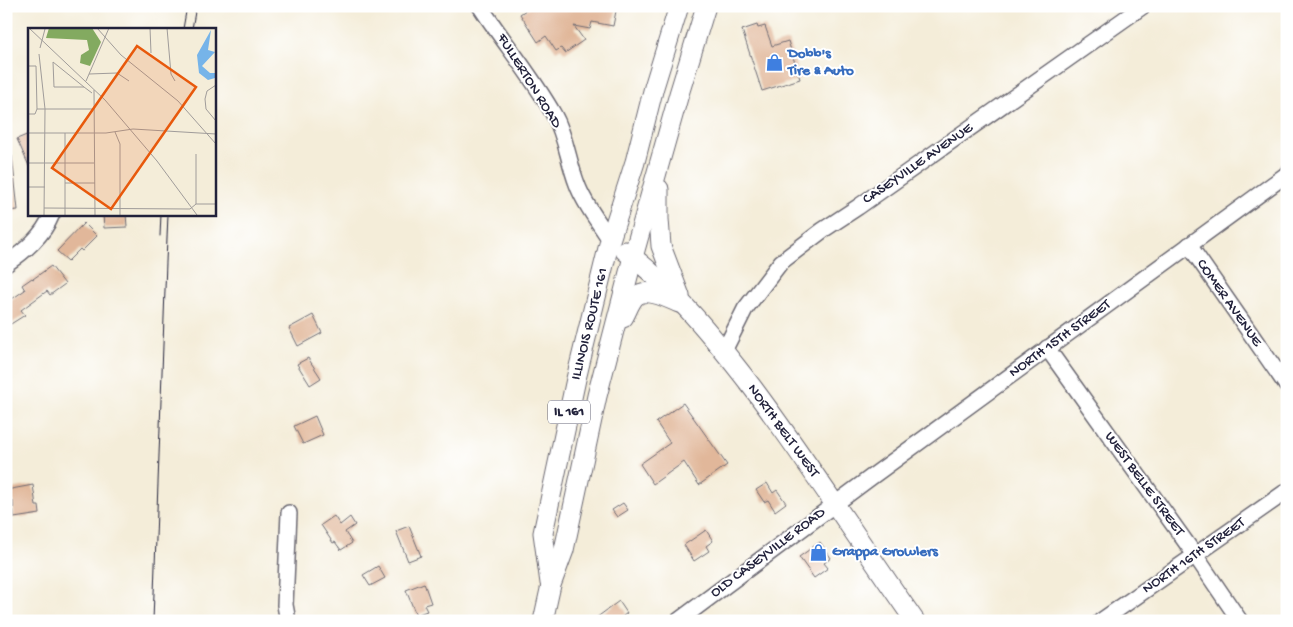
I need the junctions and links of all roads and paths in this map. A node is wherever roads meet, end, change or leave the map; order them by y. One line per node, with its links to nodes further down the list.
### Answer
1 (480, 6): 8 (street, FULLERTON ROAD)
2 (679, 6): 8 (main road, IL 161)
3 (706, 6): 5 (main road, IL 161)
4 (1143, 6): 15 (street, CASEYVILLE AVENUE)
5 (659, 167): 10 (main road, IL 161); 12 (main road)
6 (1287, 174): 9 (street, NORTH 15TH STREET)
7 (51, 215): 11 (street)
8 (610, 240): 10 (main road, NORTH BELT WEST); 21 (main road, ILLINOIS ROUTE 161 / IL 161)
9 (1189, 245): 14 (street, NORTH 15TH STREET); 16 (street, COMER AVENUE)
10 (633, 257): 12 (main road, NORTH BELT WEST); 13 (main road, ILLINOIS ROUTE 161 / IL 161)
11 (6, 264)
12 (683, 304): 13 (main road); 15 (main road, NORTH BELT WEST)
13 (612, 338): 21 (main road, ILLINOIS ROUTE 161 / IL 161)
14 (1047, 348): 18 (street, NORTH 15TH STREET); 20 (street, WEST BELLE STREET)
15 (724, 351): 18 (main road, NORTH BELT WEST)
16 (1287, 386)
17 (1287, 491): 20 (street, NORTH 16TH STREET)
18 (834, 504): 24 (street, OLD CASEYVILLE ROAD); 25 (main road, NORTH BELT WEST)
19 (289, 513): 22 (street)
20 (1195, 555): 26 (street, NORTH 16TH STREET); 27 (street, WEST BELLE STREET)
21 (551, 585): 23 (main road, ILLINOIS ROUTE 161 / IL 161)
22 (288, 621)
23 (543, 621)
24 (678, 621)
25 (915, 621)
26 (1101, 621)
27 (1240, 621)

